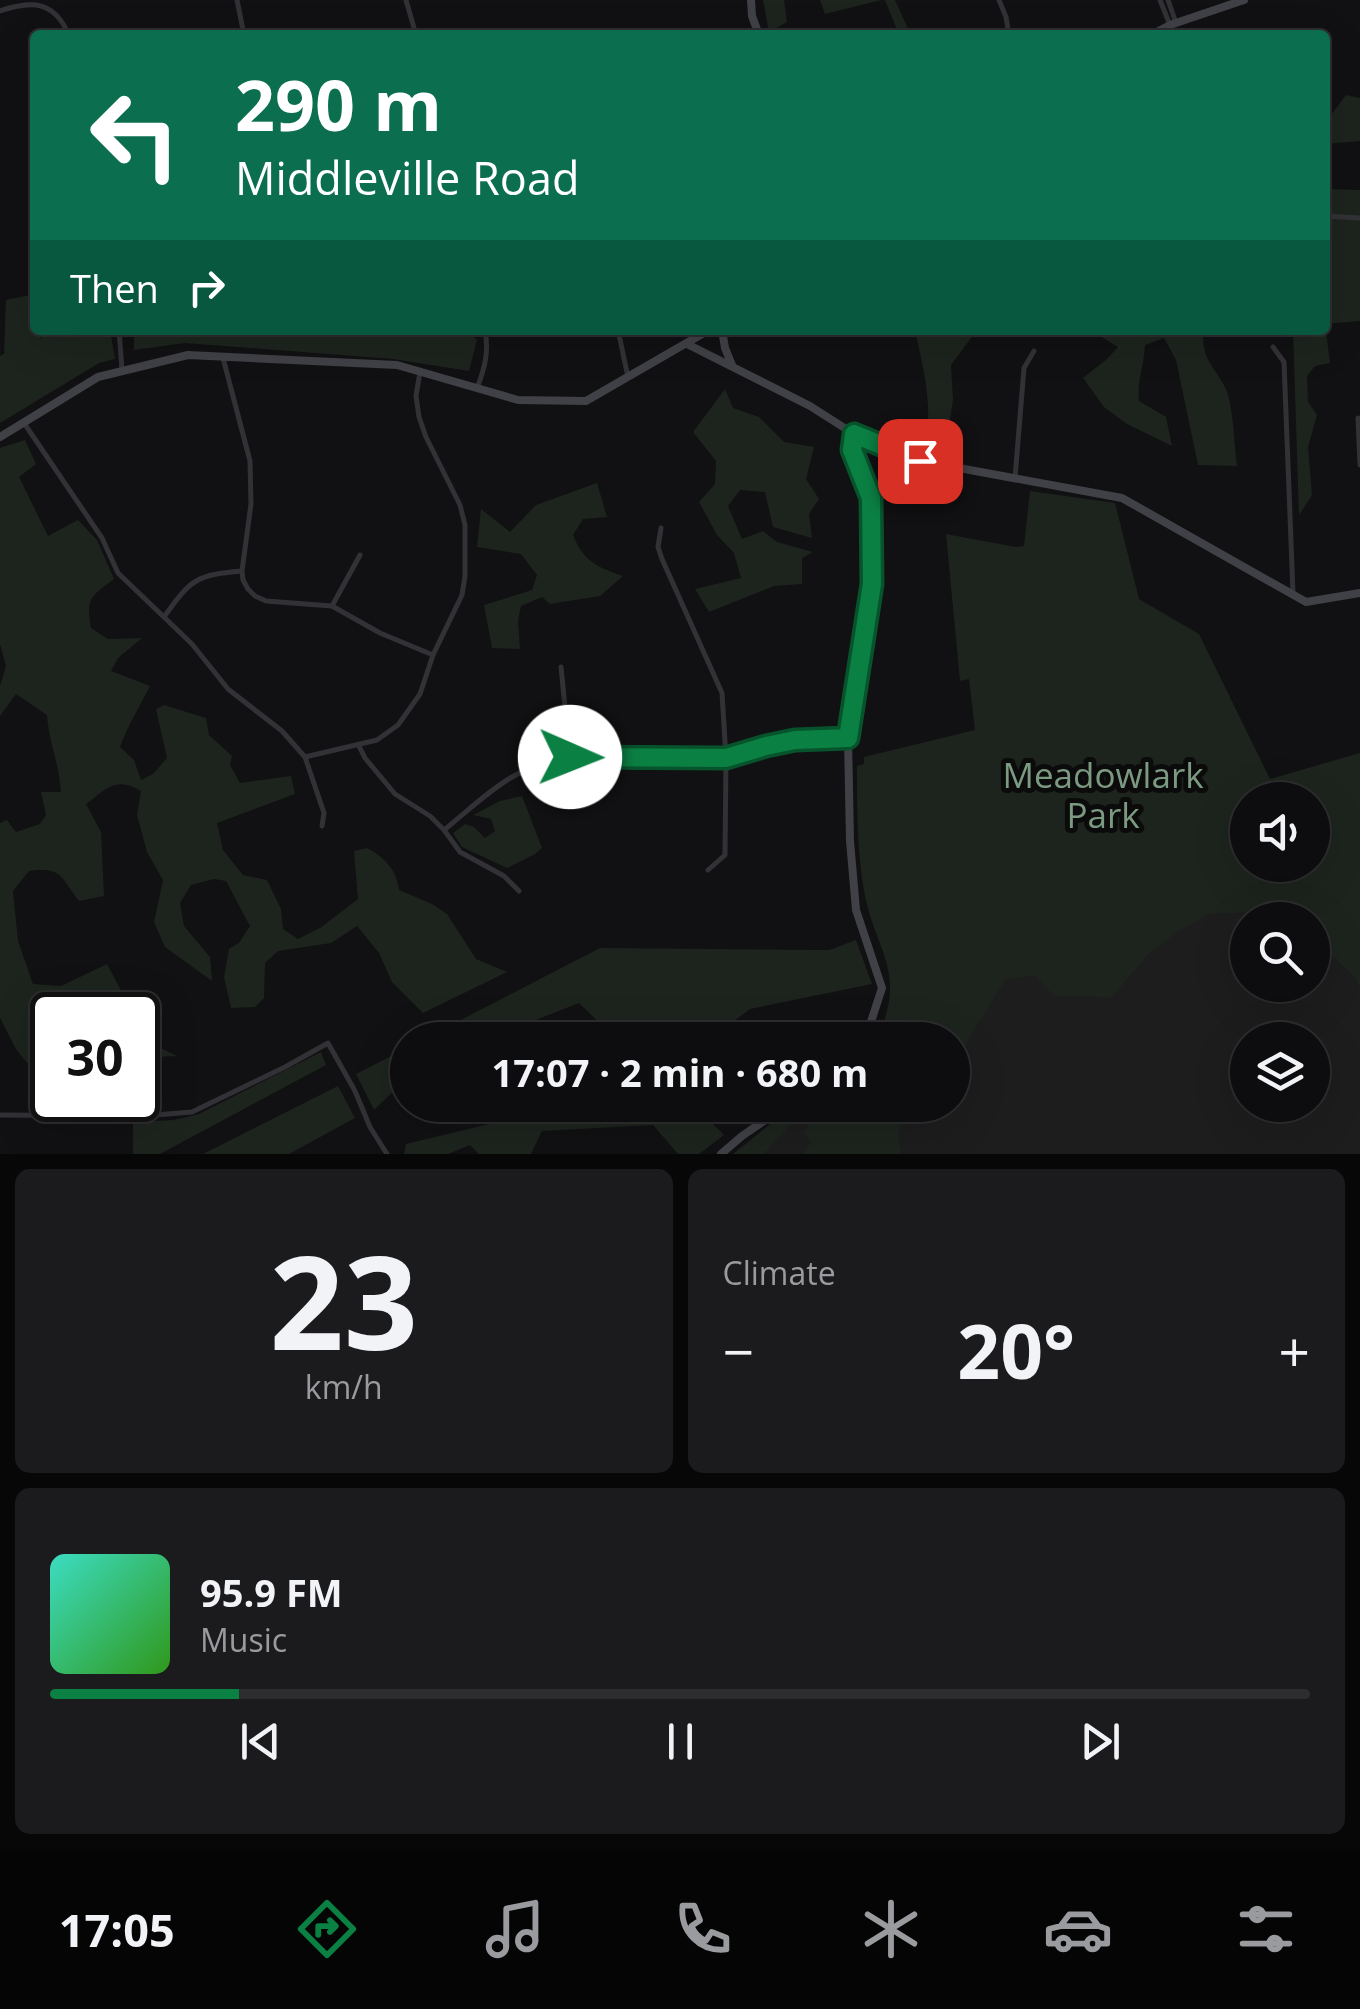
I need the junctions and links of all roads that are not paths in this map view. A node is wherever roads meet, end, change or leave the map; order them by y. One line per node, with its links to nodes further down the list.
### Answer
1 (54, 0): 8 (street)
2 (236, 0): 12 (street)
3 (406, 0): 13 (street)
4 (751, 0): 14 (street)
5 (999, 0): 15 (street)
6 (1164, 0): 10 (street)
7 (1244, 0): 10 (street)
8 (50, 7): 9 (street); 11 (street)
9 (0, 11)
10 (1173, 24): 16 (street)
11 (67, 30)
12 (243, 30)
13 (415, 30)
14 (757, 30)
15 (1008, 30)
16 (1160, 30)
17 (1330, 216): 18 (street)
18 (1360, 218)
19 (118, 335): 29 (street)
20 (486, 335): 32 (street)
21 (619, 335): 31 (street)
22 (702, 335): 24 (street)
23 (723, 335): 28 (street)
24 (688, 344): 28 (street); 31 (street)
25 (1273, 347): 43 (street)
26 (1034, 351): 38 (street)
27 (223, 357): 29 (street); 30 (street); 41 (street)
28 (732, 365): 35 (street)
29 (122, 370): 34 (street)
30 (420, 372): 32 (street); 46 (street)
31 (628, 377): 32 (street)
32 (477, 388)
33 (1358, 418): 37 (street)
34 (24, 423): 36 (street); 45 (street)
35 (854, 434): 38 (street); 48 (street)
36 (0, 437)
37 (1360, 464)
38 (1015, 478): 43 (street)
39 (661, 528): 52 (street)
40 (360, 555): 44 (street)
41 (242, 571): 44 (street); 45 (street)
42 (1360, 593): 43 (street)
43 (1293, 596)
44 (332, 606): 46 (street)
45 (164, 617): 50 (street)
46 (434, 655): 49 (street)
47 (562, 666): 51 (street)
48 (848, 738): 52 (street); 57 (street)
49 (359, 746): 50 (street); 54 (street)
50 (305, 756): 53 (street)
51 (570, 757): 52 (street); 54 (street)
52 (726, 758): 55 (street)
53 (322, 826)
54 (444, 830): 56 (street)
55 (708, 870)
56 (518, 892)
57 (871, 1022)
58 (0, 1115): 60 (street)
59 (762, 1122): 61 (street)
60 (387, 1154)
61 (721, 1154)

